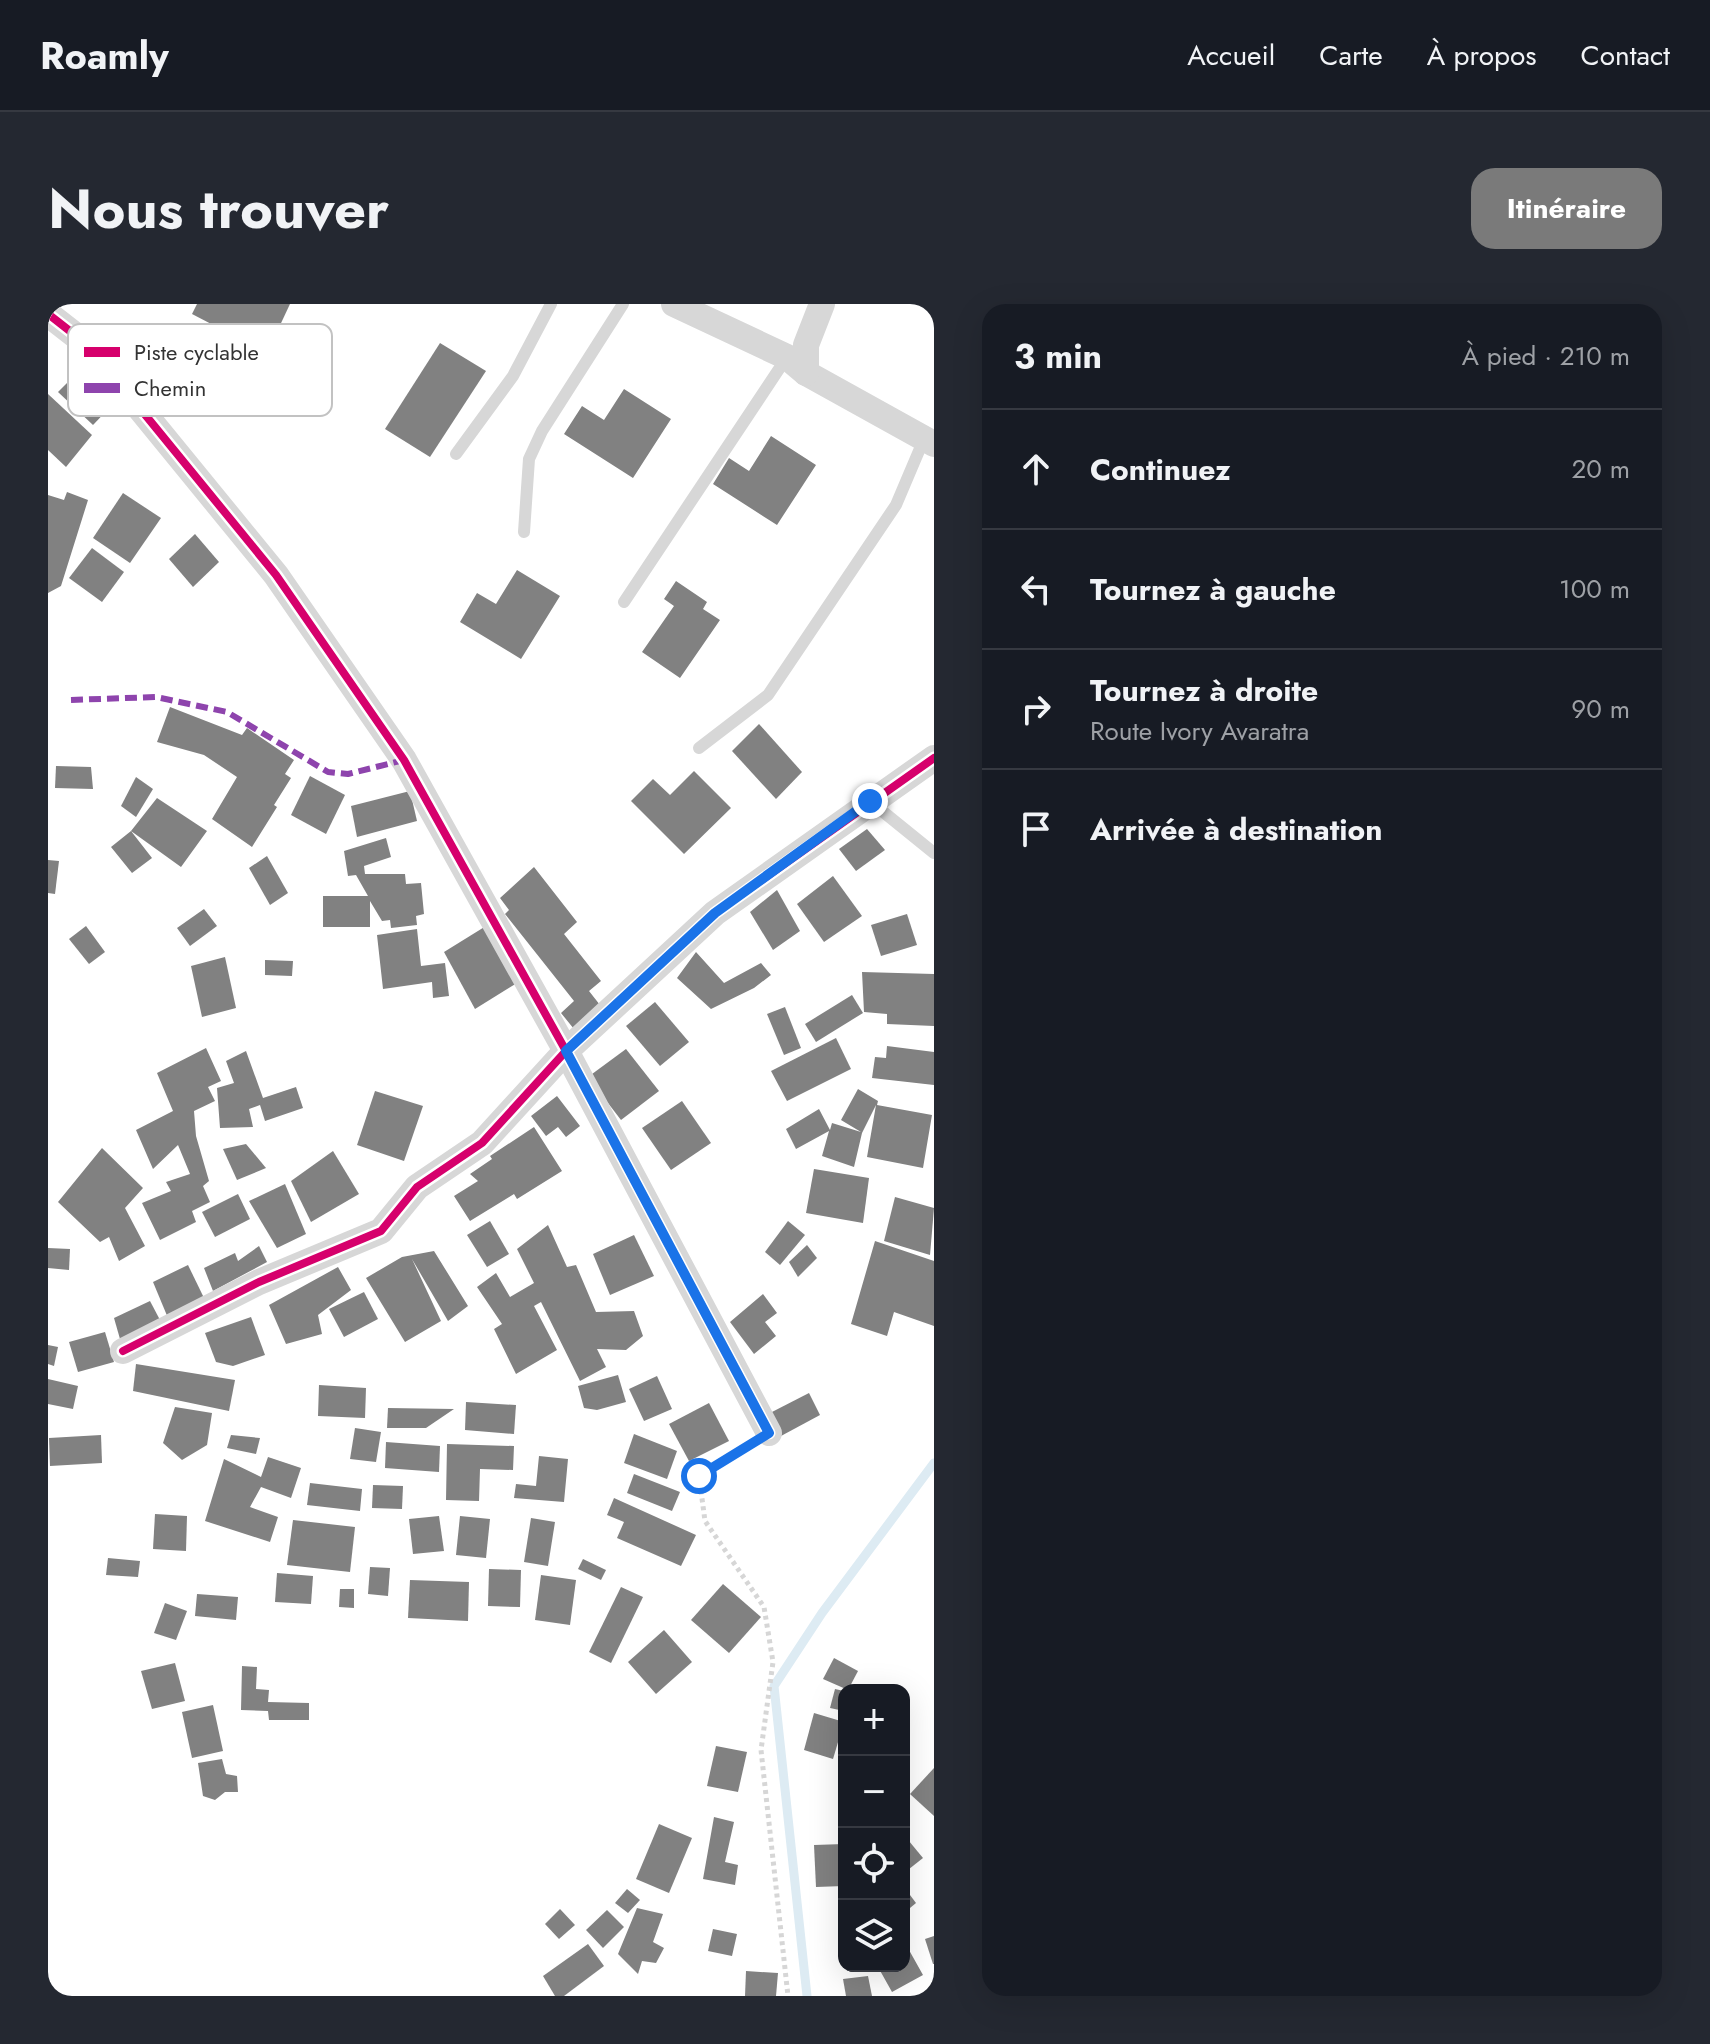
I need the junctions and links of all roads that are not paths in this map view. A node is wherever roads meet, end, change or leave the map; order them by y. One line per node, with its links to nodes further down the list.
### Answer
1 (551, 304): 10 (lane)
2 (623, 304): 11 (lane)
3 (674, 304): 7 (street)
4 (822, 304): 7 (street)
5 (48, 314): 6 (street)
6 (68, 330)
7 (796, 365): 9 (street); 12 (lane)
8 (146, 416): 17 (street)
9 (931, 439): 13 (lane)
10 (456, 454)
11 (524, 532)
12 (624, 602)
13 (699, 748)
14 (934, 758): 15 (street)
15 (870, 801): 16 (lane); 17 (street)
16 (934, 853)
17 (566, 1051): 18 (street); 19 (street)
18 (123, 1351)
19 (769, 1433)

